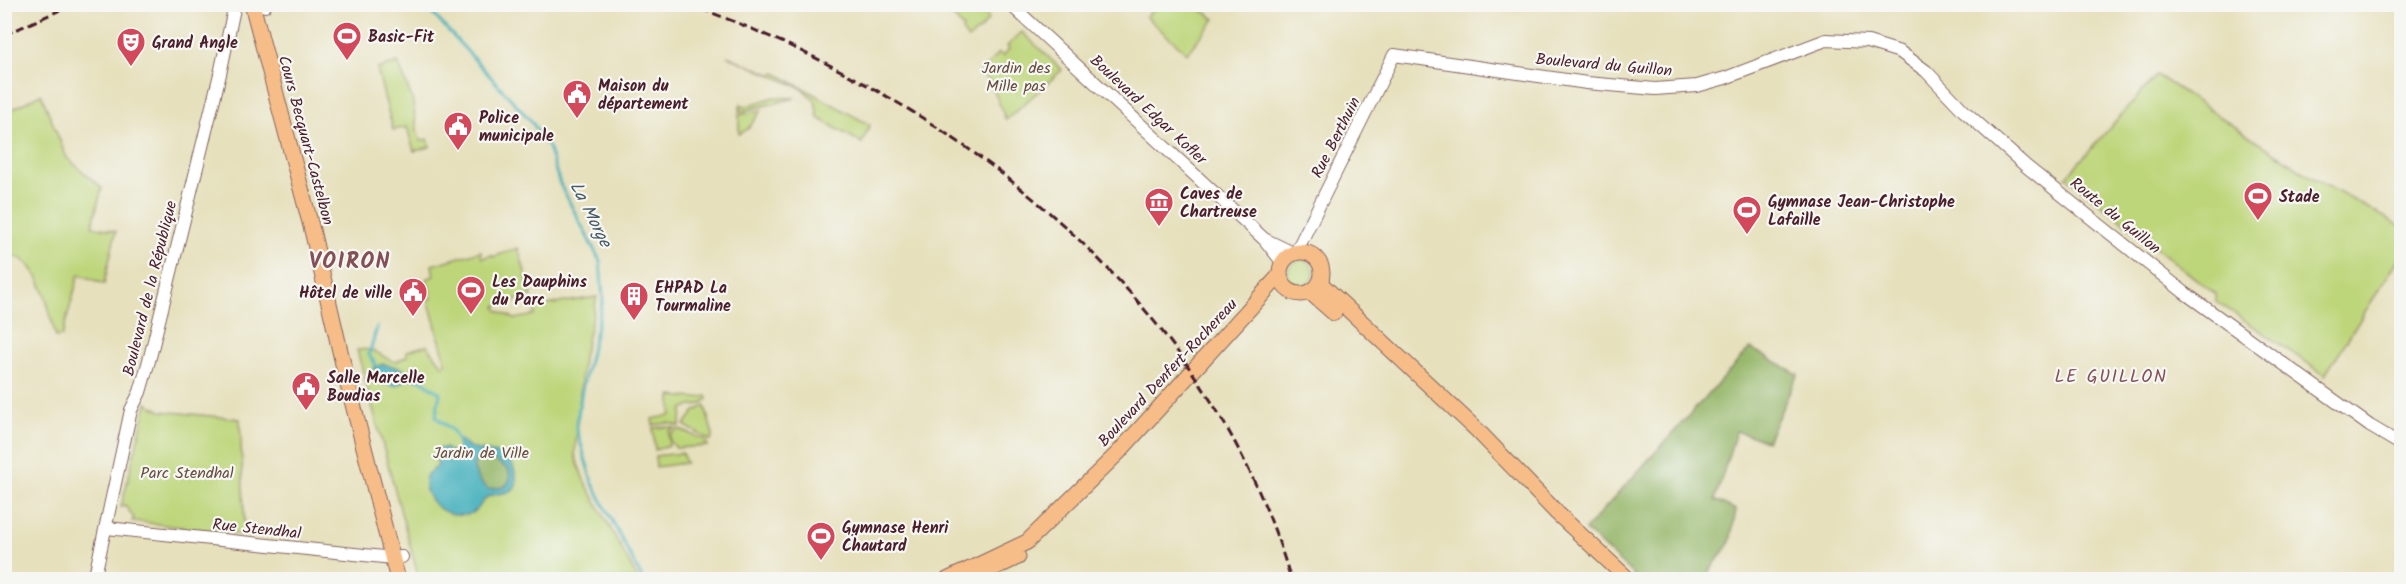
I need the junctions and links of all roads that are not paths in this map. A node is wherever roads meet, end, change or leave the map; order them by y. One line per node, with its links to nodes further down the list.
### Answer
1 (235, 4): 10 (street, Boulevard de la République)
2 (1010, 4): 6 (street, Boulevard Edgar Kofler)
3 (262, 5): 11 (main road, Cours Becquart-Castelbon)
4 (1807, 47): 5 (street, Boulevard du Guillon); 8 (street, Route du Guillon)
5 (1394, 55): 6 (street, Rue Berthuin)
6 (1291, 264): 7 (main road); 7 (main road); 9 (main road, Boulevard Denfert-Rochereau)
7 (1315, 287): 17 (main road)
8 (2402, 445)
9 (1101, 470): 15 (main road, Boulevard Denfert-Rochereau); 16 (main road, Boulevard Denfert-Rochereau)
10 (107, 528): 11 (street, Rue Stendhal); 12 (street, Boulevard de la République)
11 (398, 557): 13 (main road, Cours Becquart-Castelbon); 14 (main road, Cours Becquart-Castelbon)
12 (94, 579)
13 (398, 579)
14 (409, 579)
15 (947, 579)
16 (969, 579)
17 (1629, 579)

